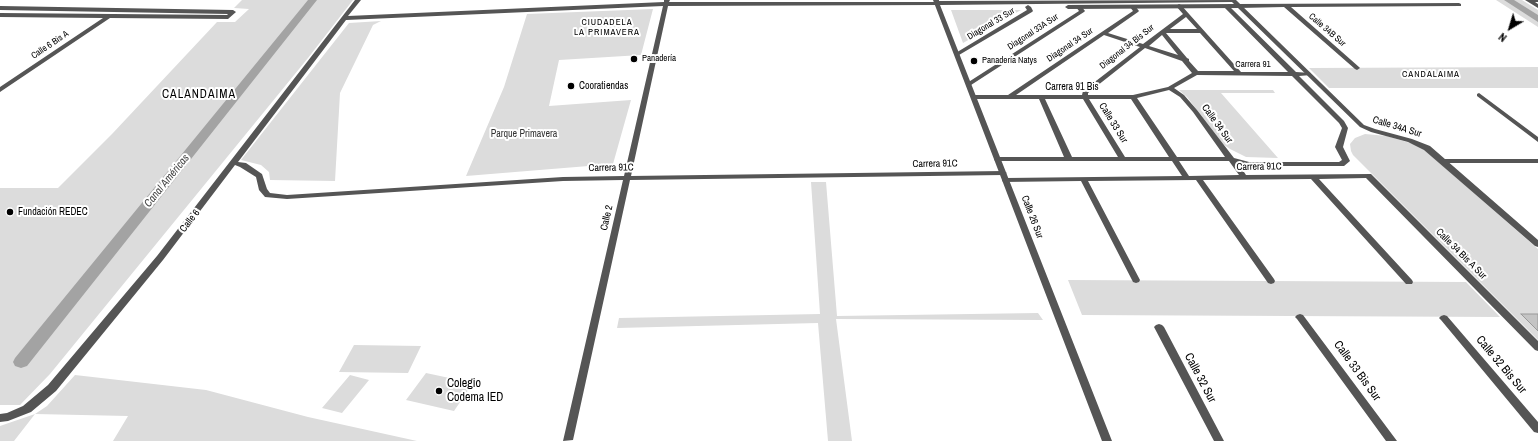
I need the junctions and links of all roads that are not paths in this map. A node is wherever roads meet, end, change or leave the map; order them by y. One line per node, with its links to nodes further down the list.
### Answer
1 (358, 0): 27 (street, Calle 6)
2 (1120, 0): 3 (street); 11 (street)
3 (1157, 0): 4 (street)
4 (1220, 0): 13 (street); 16 (street)
5 (1451, 0): 17 (street)
6 (1528, 0): 18 (street)
7 (1533, 0): 8 (street)
8 (1538, 0)
9 (1007, 1): 10 (street); 14 (street)
10 (1045, 1): 11 (street)
11 (1083, 1)
12 (667, 2): 14 (street); 27 (street); 63 (street, Calle 2)
13 (1236, 2): 16 (street); 17 (street); 38 (street, Calle 34A Sur)
14 (938, 4): 19 (street); 32 (street, Calle 26 Sur)
15 (1179, 6): 16 (street); 21 (street); 24 (street)
16 (1226, 6): 37 (street)
17 (1286, 6): 34 (street, Calle 34B Sur)
18 (1538, 6)
19 (1028, 7): 20 (street); 32 (street, Diagonal 33 Sur)
20 (1079, 7): 21 (street); 39 (street, Diagonal 33A Sur)
21 (1133, 7): 30 (street, Diagonal 34 Sur)
22 (0, 8): 23 (street)
23 (118, 10): 26 (street, Calle 6 Bis A); 26 (street)
24 (1186, 14): 28 (street); 29 (street, Diagonal 34 Bis Sur)
25 (0, 15): 26 (street)
26 (110, 16): 41 (street, Calle 6 Bis A)
27 (345, 18): 56 (street, Calle 6)
28 (1201, 31): 29 (street); 36 (street)
29 (1162, 32): 31 (street, Diagonal 34 Bis Sur); 33 (street)
30 (1103, 33): 31 (street); 44 (street, Diagonal 34 Sur)
31 (1143, 46): 33 (street); 46 (street, Diagonal 34 Bis Sur)
32 (957, 54): 39 (street, Calle 26 Sur)
33 (1187, 60): 35 (street)
34 (1357, 68)
35 (1196, 74): 36 (street, Carrera 91); 40 (street, Carrera 91 Bis)
36 (1240, 74): 37 (street, Carrera 91)
37 (1295, 74): 38 (street, Carrera 91); 57 (street)
38 (1309, 74): 54 (street, Calle 34A Sur)
39 (969, 84): 43 (street, Calle 26 Sur)
40 (1170, 88): 47 (street, Carrera 91 Bis); 53 (street, Calle 34 Sur)
41 (0, 90)
42 (1479, 95): 48 (street)
43 (974, 97): 44 (street, Carrera 91 Bis); 49 (street, Calle 26 Sur)
44 (1009, 97): 45 (street, Carrera 91 Bis)
45 (1042, 97): 46 (street, Carrera 91 Bis); 50 (street)
46 (1085, 97): 47 (street, Carrera 91 Bis); 51 (street, Calle 33 Sur)
47 (1132, 98): 52 (street)
48 (1538, 140)
49 (998, 159): 50 (street, Carrera 91C); 58 (street, Calle 26 Sur)
50 (1069, 159): 51 (street, Carrera 91C)
51 (1123, 159): 52 (street, Carrera 91C)
52 (1174, 159): 53 (street, Carrera 91C); 64 (street)
53 (1229, 159): 57 (street, Carrera 91C); 61 (street, Calle 34 Sur)
54 (1443, 161): 55 (street); 67 (street, Calle 34A Sur)
55 (1538, 161)
56 (235, 163): 63 (street, Carrera 91C); 75 (street, Calle 6)
57 (1341, 164): 59 (street)
58 (1005, 176): 63 (street, Carrera 91C); 66 (street, Carrera 91C); 78 (street, Calle 26 Sur)
59 (1353, 176): 60 (street, Carrera 91C); 62 (street, Carrera 91C)
60 (1368, 176): 74 (street, Calle 34 Bis A Sur)
61 (1244, 177): 62 (street, Carrera 91C); 65 (street, Carrera 91C)
62 (1313, 177): 70 (street)
63 (627, 178): 77 (street, Calle 2)
64 (1187, 178): 65 (street, Carrera 91C); 66 (street, Carrera 91C)
65 (1198, 178): 69 (street)
66 (1083, 179): 68 (street)
67 (1538, 244)
68 (1136, 280)
69 (1272, 281)
70 (1409, 282)
71 (1300, 317): 80 (street, Calle 33 Bis Sur)
72 (1444, 318): 76 (street, Calle 32 Bis Sur)
73 (1159, 327): 79 (street, Calle 32 Sur)
74 (1538, 347)
75 (0, 418)
76 (1538, 429)
77 (568, 440)
78 (1107, 441)
79 (1219, 441)
80 (1392, 441)

